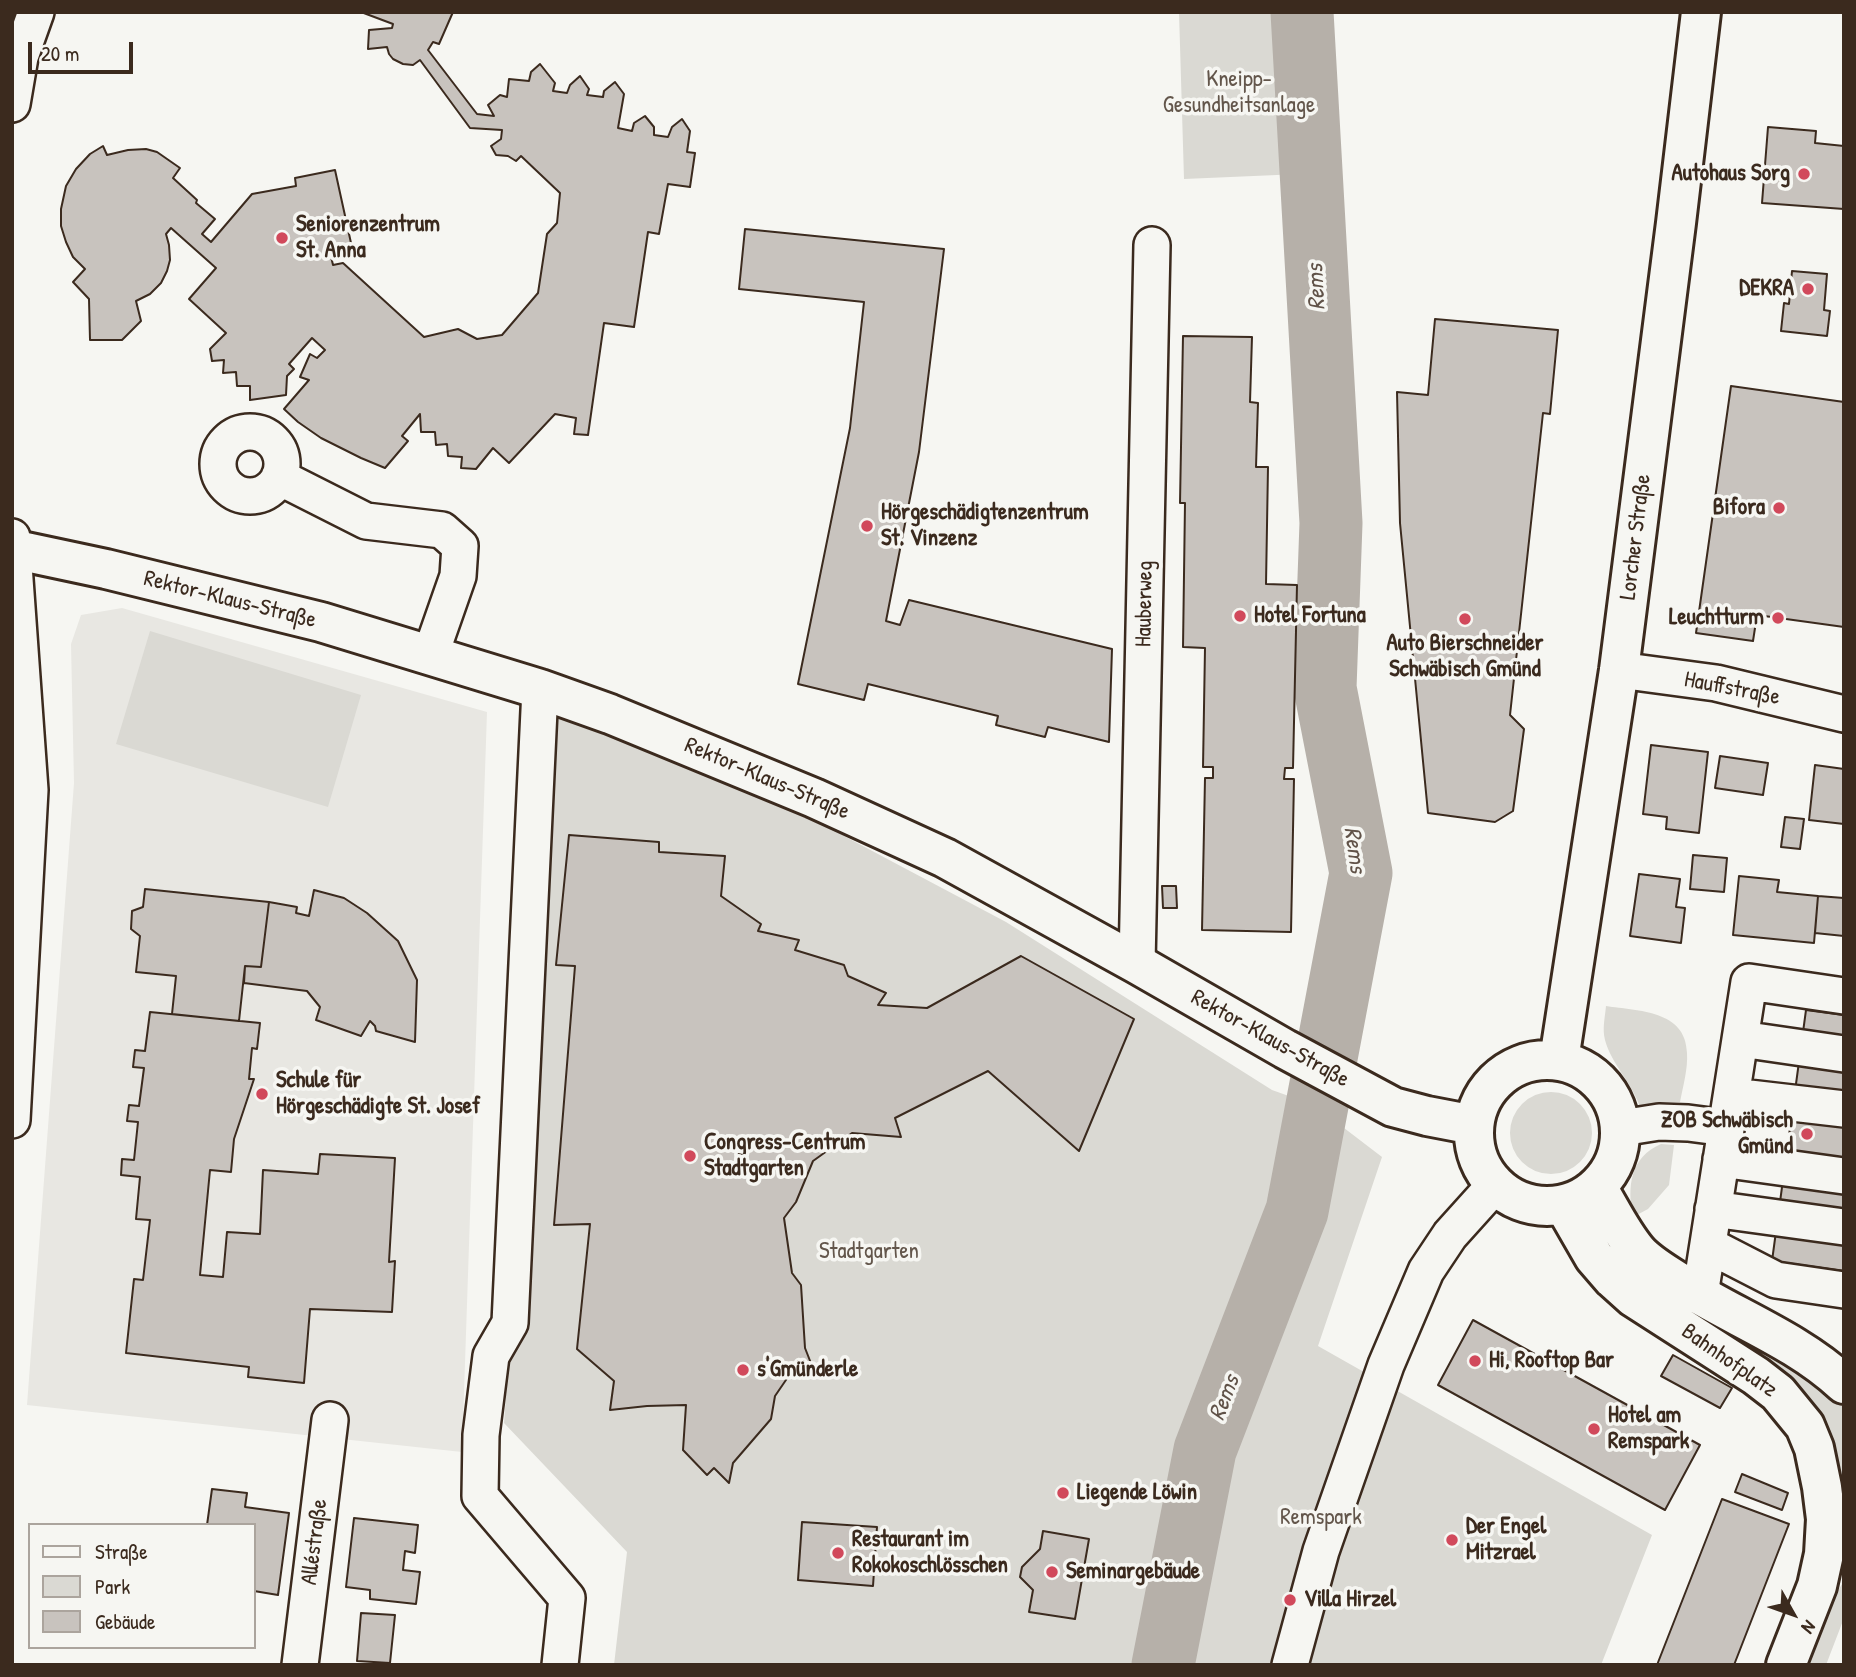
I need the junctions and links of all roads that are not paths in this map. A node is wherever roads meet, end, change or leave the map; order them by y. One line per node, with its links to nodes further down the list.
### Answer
1 (36, 12): 3 (street)
2 (1701, 12): 8 (main road, Lorcher Straße)
3 (12, 104)
4 (1152, 245): 11 (street, Hauberweg)
5 (279, 477): 7 (street)
6 (13, 545): 7 (main road, Rektor-Klaus-Straße); 17 (street)
7 (430, 656): 9 (main road, Rektor-Klaus-Straße)
8 (1619, 670): 10 (street, Hauffstraße); 15 (main road, Lorcher Straße)
9 (540, 689): 11 (main road, Rektor-Klaus-Straße); 34 (street)
10 (1844, 714)
11 (1137, 964): 18 (main road, Rektor-Klaus-Straße)
12 (1844, 996): 13 (street)
13 (1741, 1039): 14 (street); 20 (street)
14 (1844, 1054)
15 (1559, 1060): 18 (main road); 19 (main road)
16 (1844, 1109): 20 (street)
17 (12, 1121)
18 (1474, 1125): 22 (main road)
19 (1620, 1128): 20 (street); 23 (main road)
20 (1726, 1128): 21 (street); 25 (street)
21 (1844, 1176)
22 (1495, 1185): 24 (main road); 35 (street)
23 (1597, 1187): 24 (main road); 29 (main road, Bahnhofplatz)
24 (1564, 1205): 32 (main road, Bahnhofplatz)
25 (1713, 1209): 26 (street); 27 (street)
26 (1844, 1227)
27 (1708, 1245): 28 (street); 29 (street)
28 (1844, 1290)
29 (1700, 1295): 30 (main road, Bahnhofplatz)
30 (1844, 1384)
31 (330, 1420): 33 (street, Alléstraße)
32 (1834, 1543): 36 (main road, Bahnhofplatz)
33 (300, 1665)
34 (560, 1665)
35 (1290, 1665)
36 (1786, 1665)

